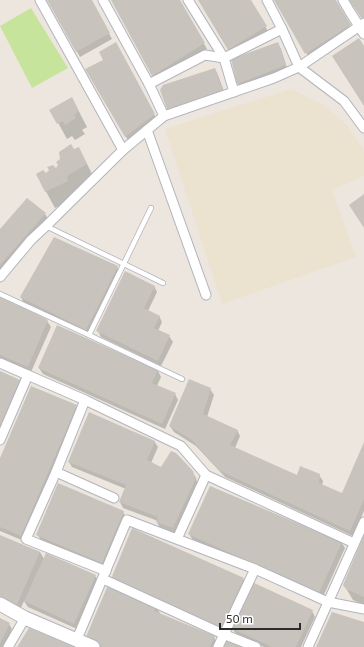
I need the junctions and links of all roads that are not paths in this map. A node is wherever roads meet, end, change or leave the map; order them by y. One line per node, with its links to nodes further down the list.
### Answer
1 (40, 0): 16 (street)
2 (103, 0): 11 (street)
3 (188, 0): 9 (street)
4 (267, 0): 7 (street)
5 (343, 0): 6 (street)
6 (361, 24): 8 (street); 10 (street)
7 (282, 29): 9 (street); 10 (street)
8 (364, 34)
9 (224, 58): 11 (street); 12 (street)
10 (298, 67): 12 (street); 14 (street)
11 (149, 84): 13 (street)
12 (234, 92): 13 (street)
13 (164, 116): 15 (street)
14 (364, 128)
15 (148, 130): 16 (street); 23 (street)
16 (123, 150): 18 (street)
17 (151, 208): 19 (lane)
18 (46, 226): 19 (lane); 20 (street)
19 (124, 264): 21 (lane); 24 (lane)
20 (0, 277)
21 (163, 283)
22 (0, 294): 24 (lane)
23 (206, 295)
24 (89, 335): 27 (lane)
25 (0, 363): 26 (street)
26 (28, 375): 28 (street); 29 (street)
27 (182, 379)
28 (85, 400): 30 (street); 31 (street)
29 (0, 440)
30 (56, 472): 32 (street); 37 (street)
31 (206, 475): 34 (street); 35 (street)
32 (114, 498)
33 (364, 522): 35 (street)
34 (177, 539): 36 (street); 37 (street)
35 (354, 543): 38 (street)
36 (255, 569): 38 (street); 42 (street)
37 (105, 575): 42 (street); 43 (street)
38 (328, 602): 40 (street); 48 (street)
39 (0, 604): 41 (street)
40 (364, 609)
41 (25, 618): 43 (street); 44 (street)
42 (223, 634): 46 (street); 47 (street)
43 (77, 639): 45 (street)
44 (8, 647)
45 (93, 647)
46 (218, 647)
47 (256, 647)
48 (308, 647)

